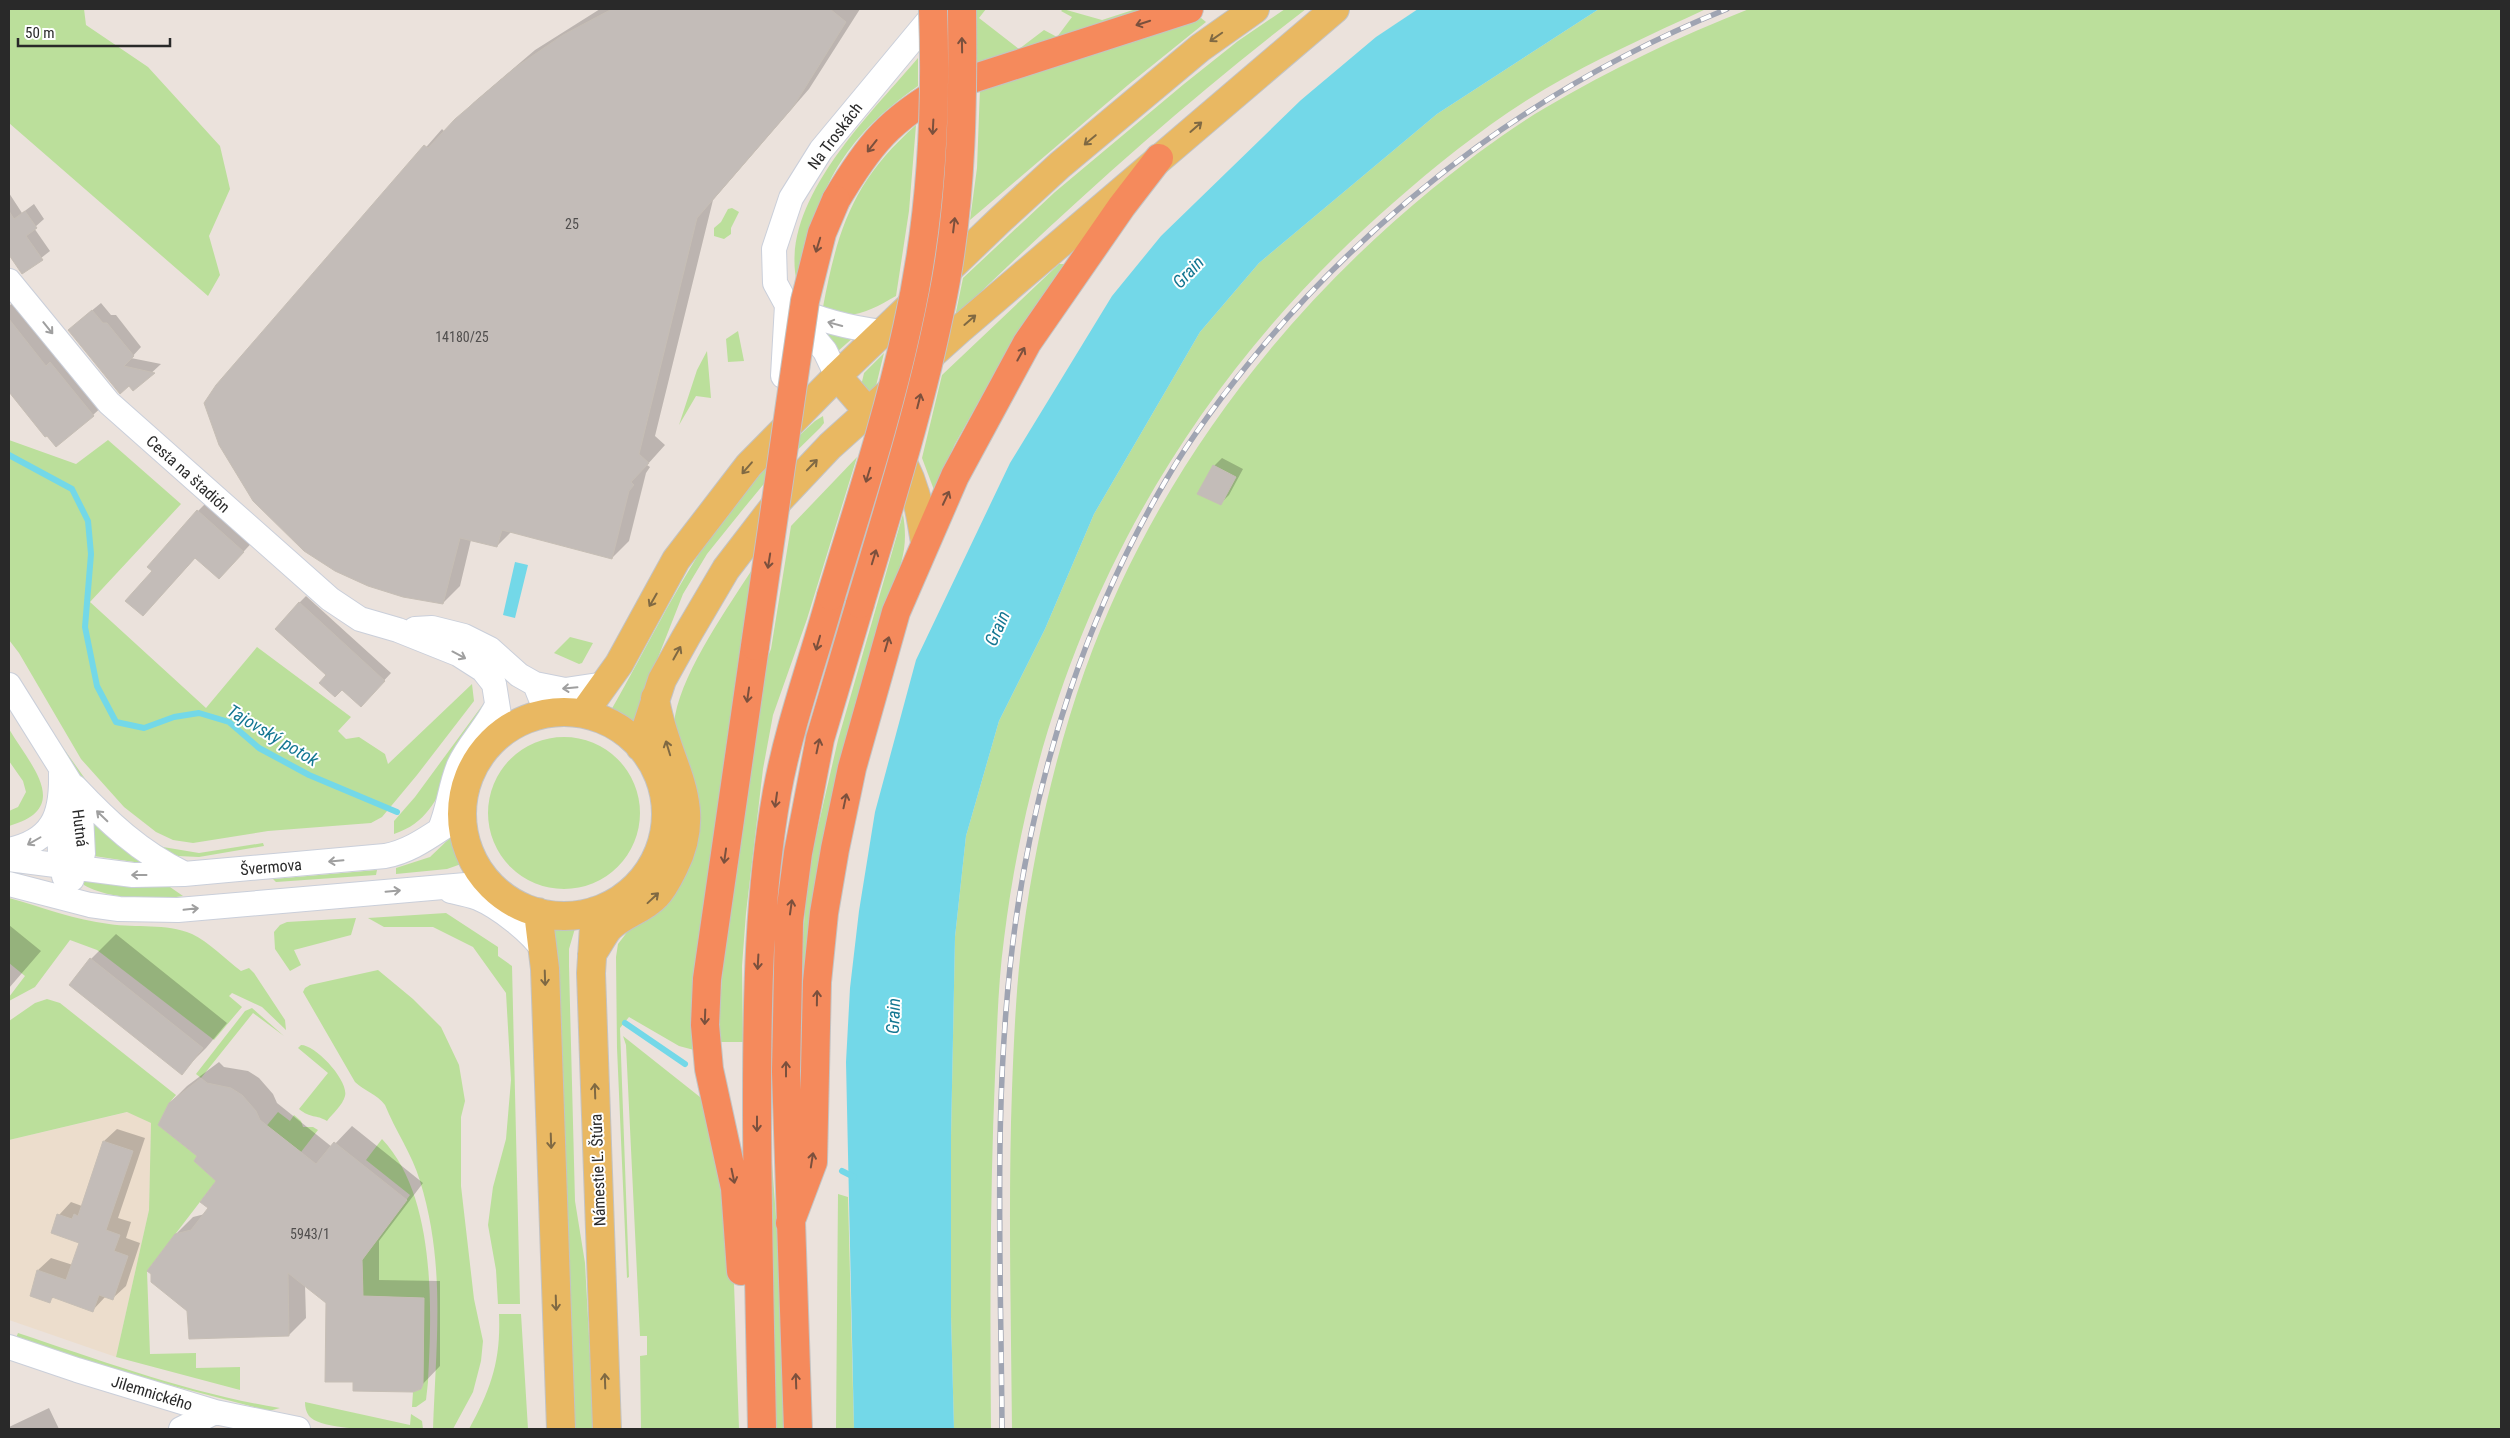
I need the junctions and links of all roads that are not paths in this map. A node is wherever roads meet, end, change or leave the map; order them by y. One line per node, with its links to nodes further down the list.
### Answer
1 (933, 9): 49 (highway, one-way to 49, bridge)
2 (938, 9): 9 (street, Na Troskách)
3 (962, 9): 41 (highway, one-way to 3, bridge)
4 (1189, 9): 48 (highway, one-way to 48, bridge)
5 (1255, 9): 10 (main road, one-way to 10)
6 (1335, 9): 7 (main road, one-way to 6)
7 (1159, 158): 12 (main road, one-way to 7); 14 (highway, one-way to 7)
8 (9, 281): 15 (street, Cesta na štadión, one-way to 15)
9 (787, 306): 10 (street, one-way to 9); 11 (street); 13 (street)
10 (883, 332): 11 (main road)
11 (837, 376): 12 (main road); 13 (main road)
12 (870, 412): 14 (main road); 19 (main road, one-way to 12)
13 (781, 433): 17 (main road, one-way to 17)
14 (925, 542): 41 (highway, one-way to 14)
15 (398, 630): 16 (street, Cesta na štadión); 20 (street, Cesta na štadión, one-way to 20)
16 (535, 684): 17 (street, Cesta na štadión, one-way to 16); 21 (street)
17 (605, 684): 22 (main road)
18 (9, 685): 25 (street, Hutná)
19 (655, 697): 24 (main road); 40 (main road, one-way to 19)
20 (497, 705): 23 (street, Cesta na štadión); 27 (street)
21 (548, 714): 22 (main road); 23 (main road)
22 (583, 714): 24 (main road)
23 (502, 734): 27 (main road)
24 (640, 747): 37 (main road)
25 (65, 774): 26 (street, Hutná); 30 (street, Hutná); 31 (street, Hutná, one-way to 25)
26 (59, 809): 28 (street, Hutná, one-way to 28); 30 (street, Hutná)
27 (451, 822): 31 (street, Švermova, one-way to 31); 32 (main road)
28 (9, 850)
29 (9, 859): 30 (street, Švermova)
30 (69, 868): 31 (street, Švermova, one-way to 30); 35 (street); 36 (street)
31 (184, 874)
32 (489, 883): 34 (street, Švermova); 38 (main road)
33 (9, 884): 35 (street, Švermova)
34 (437, 888): 36 (street, Švermova, one-way to 34); 39 (street)
35 (39, 893): 36 (street, Švermova)
36 (90, 905)
37 (595, 911): 38 (main road); 40 (main road, Námestie Ľ. Štúra)
38 (538, 912): 39 (main road)
39 (543, 950): 46 (main road, one-way to 46)
40 (592, 954): 47 (main road, Námestie Ľ. Štúra, one-way to 40)
41 (790, 1223): 50 (highway, one-way to 41)
42 (9, 1346): 43 (street, Jilemnického)
43 (215, 1412): 44 (street); 45 (street, Jilemnického)
44 (181, 1429)
45 (298, 1429)
46 (561, 1429)
47 (607, 1429)
48 (745, 1429)
49 (762, 1429)
50 (798, 1429)

